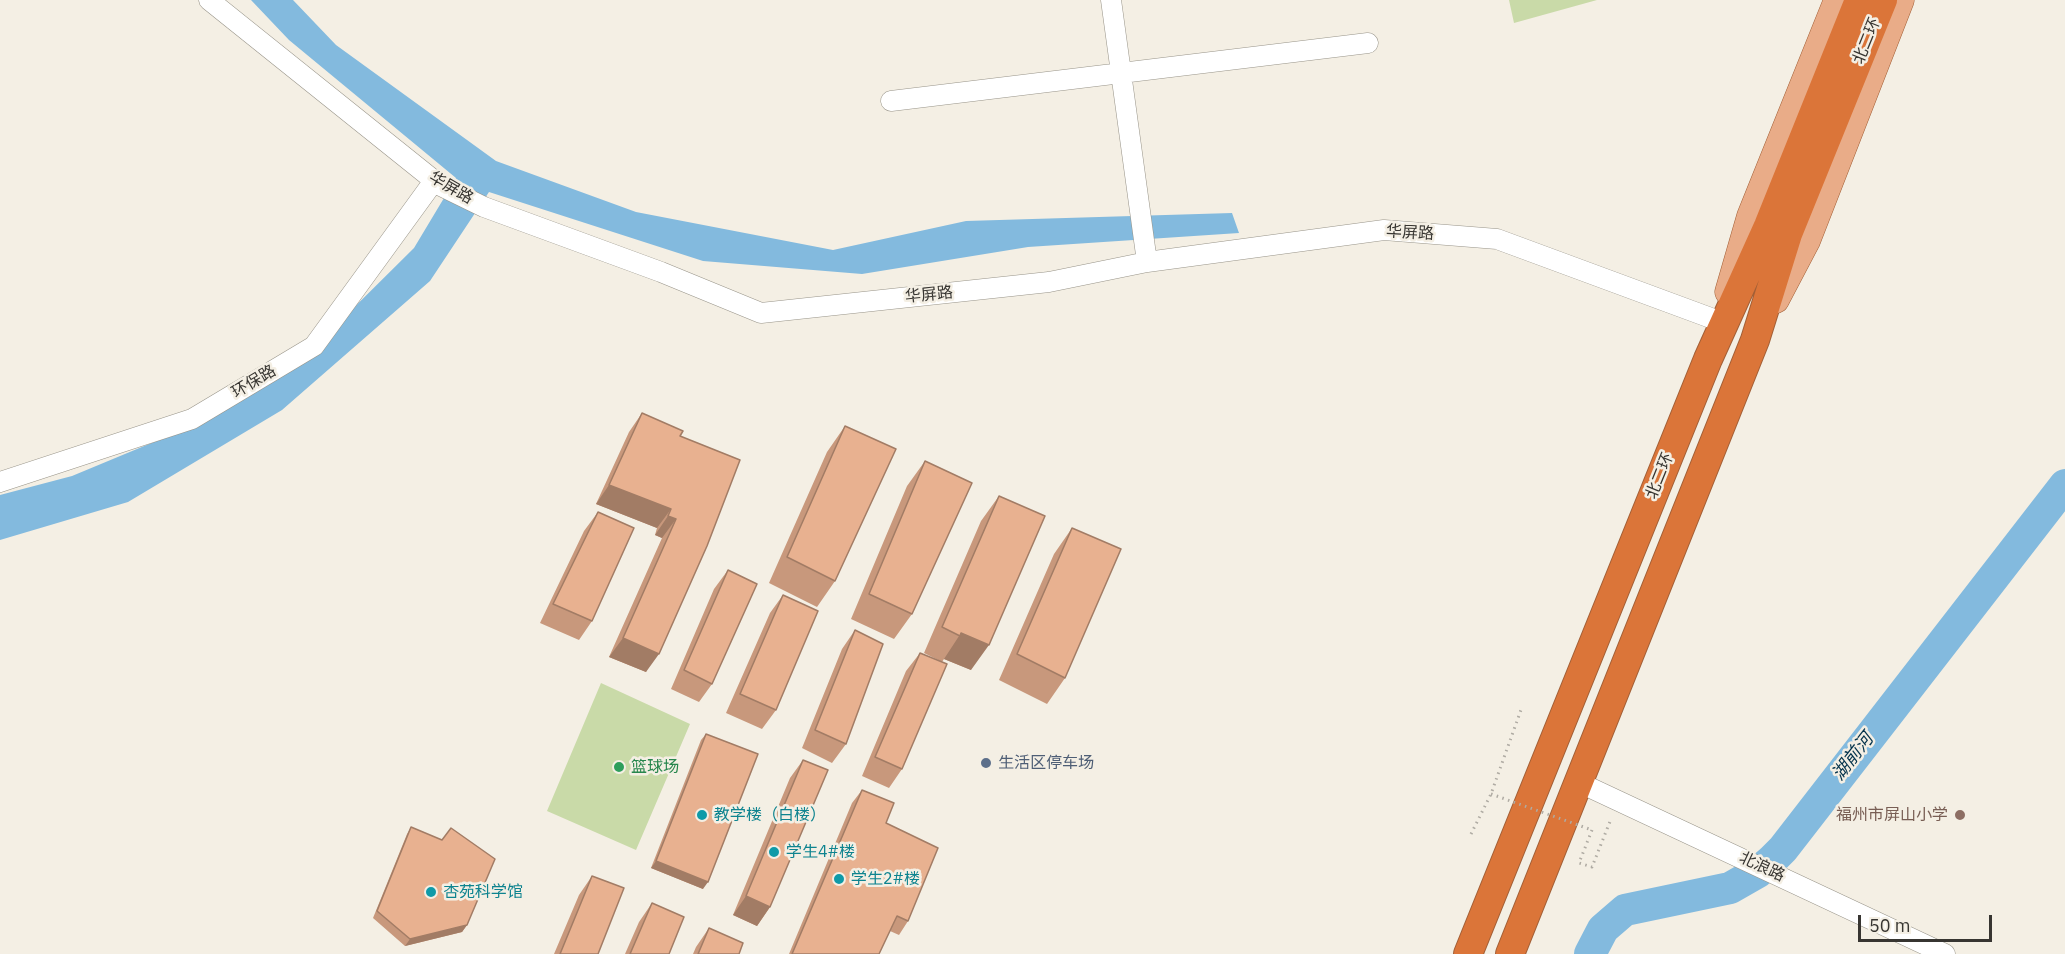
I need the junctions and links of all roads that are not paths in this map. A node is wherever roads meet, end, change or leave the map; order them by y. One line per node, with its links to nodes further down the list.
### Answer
1 (209, 0): 10 (street, 华屏路)
2 (1111, 0): 8 (street)
3 (1837, 0): 13 (main road)
4 (1859, 0): 11 (highway, 北二环)
5 (1883, 0): 11 (highway, 北二环)
6 (1901, 0): 14 (main road)
7 (1368, 43): 8 (street)
8 (1121, 73): 9 (street); 12 (street)
9 (891, 101)
10 (437, 183): 12 (street, 华屏路); 16 (street, 环保路)
11 (1778, 230): 14 (highway, 北二环); 15 (highway, 北二环)
12 (1148, 262): 13 (street, 华屏路)
13 (1719, 321): 15 (main road)
14 (1755, 340): 17 (highway, 北二环)
15 (1708, 359): 18 (highway, 北二环)
16 (0, 482)
17 (1578, 782): 19 (highway, 北二环); 20 (street, 北浪路)
18 (1468, 954)
19 (1510, 954)
20 (1945, 954)

